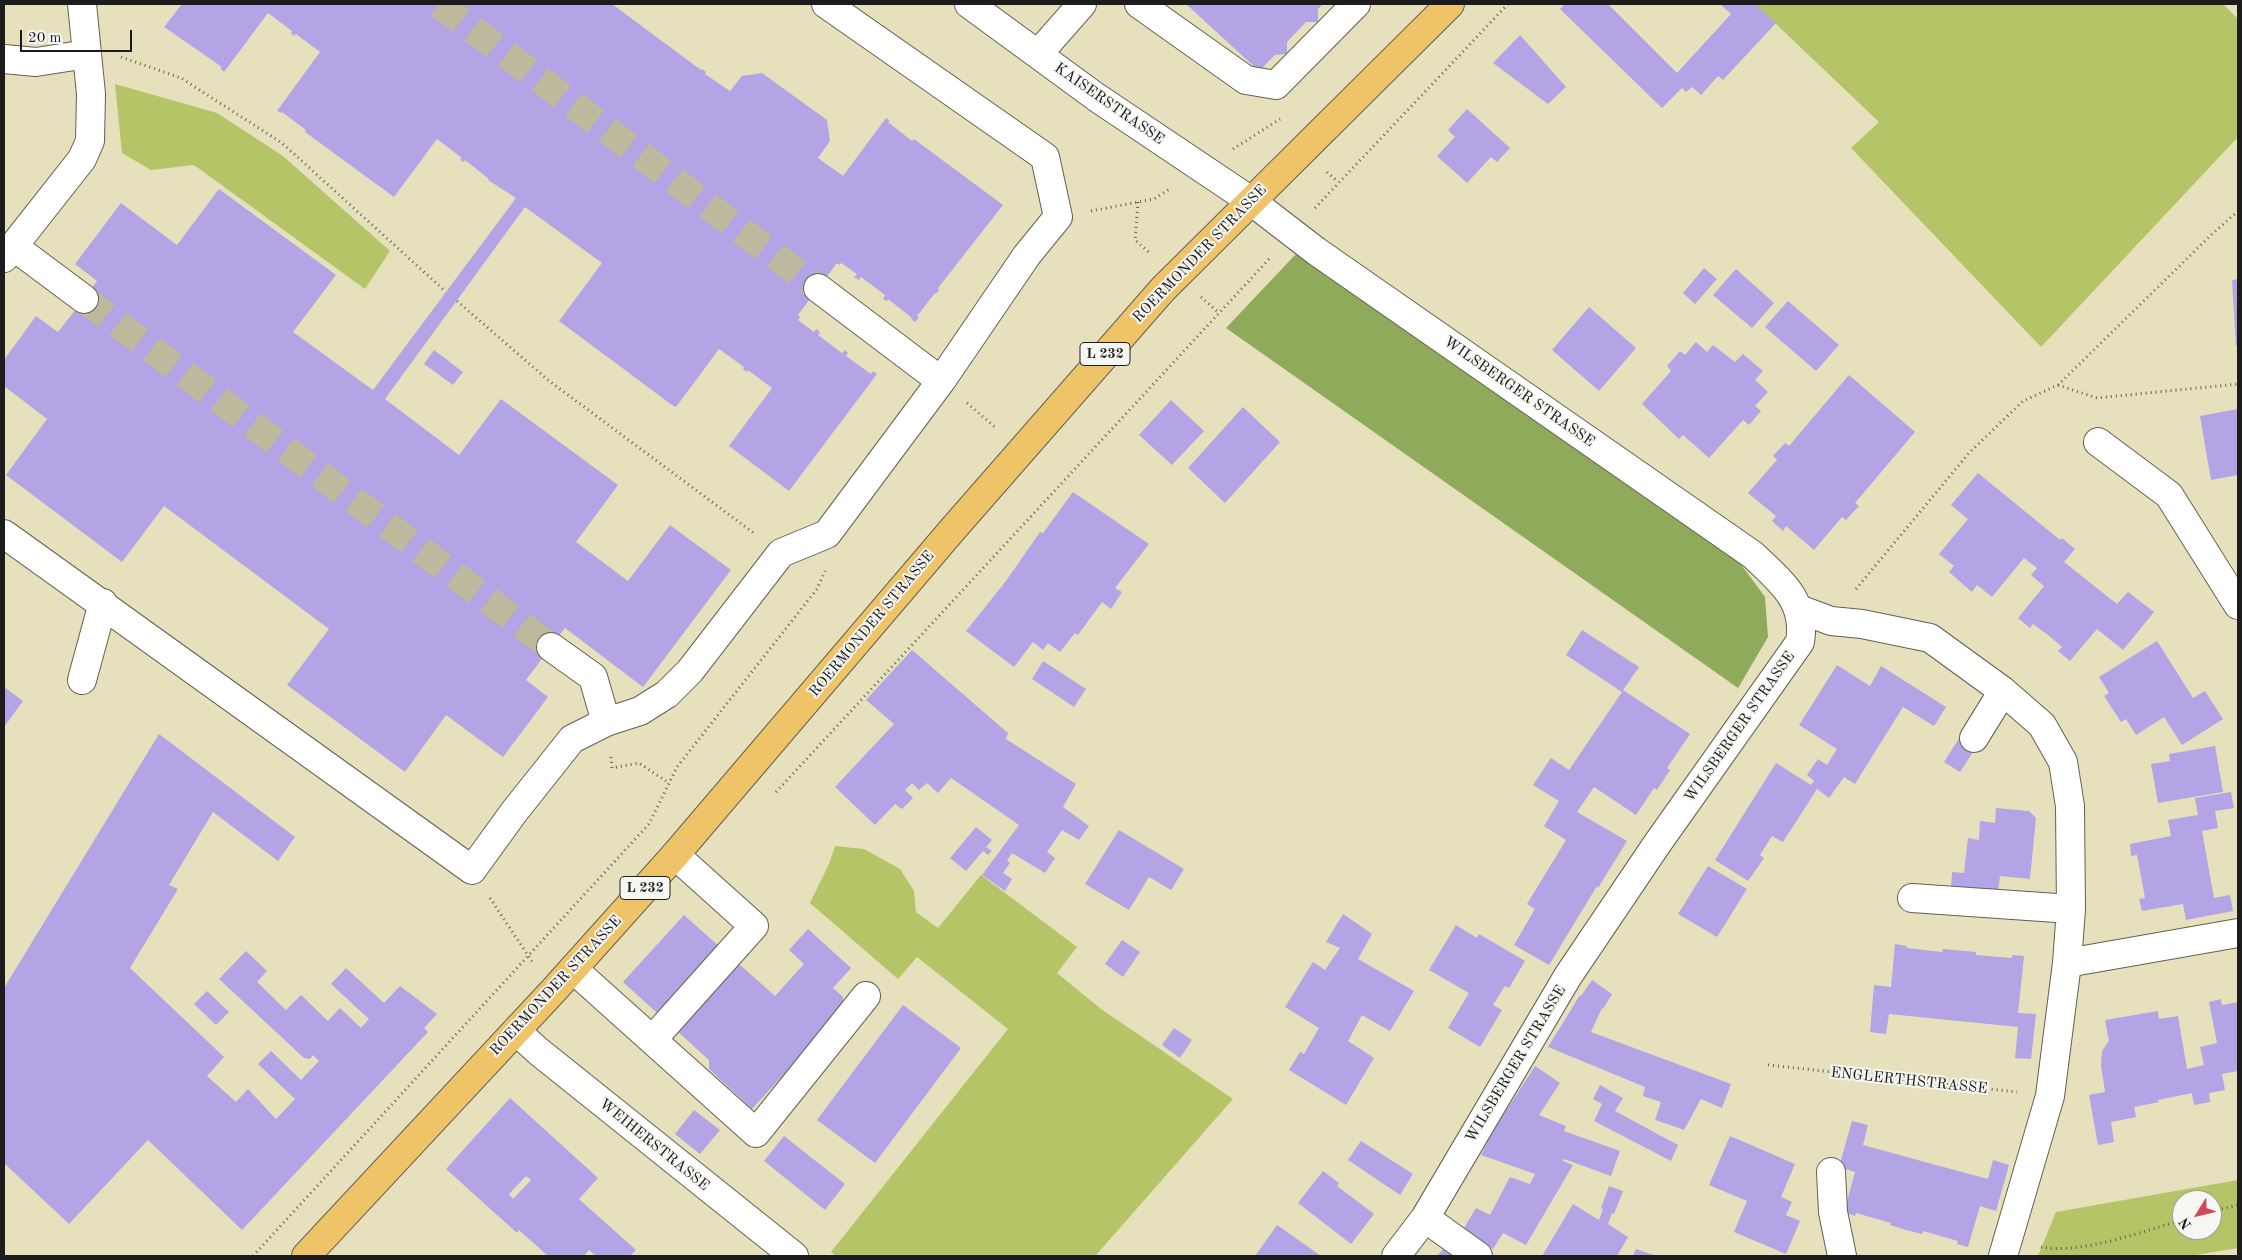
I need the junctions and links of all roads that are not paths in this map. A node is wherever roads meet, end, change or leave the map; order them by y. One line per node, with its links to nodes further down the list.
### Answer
1 (82, 4): 8 (street)
2 (826, 4): 15 (street)
3 (969, 4): 9 (street, KAISERSTRASSE)
4 (1082, 4): 9 (street)
5 (1139, 4): 6 (street)
6 (1356, 4)
7 (1450, 4): 11 (main road, ROERMONDER STRASSE / L 232)
8 (87, 54): 10 (street); 12 (street)
9 (1038, 54): 11 (street, KAISERSTRASSE)
10 (4, 59)
11 (1251, 201): 20 (street, WILSBERGER STRASSE); 26 (main road, ROERMONDER STRASSE / L 232)
12 (8, 252): 14 (street)
13 (818, 288): 15 (street)
14 (84, 298)
15 (941, 381): 24 (street)
16 (2098, 442): 19 (street)
17 (4, 534): 18 (street)
18 (102, 603): 22 (street); 24 (street)
19 (2238, 605)
20 (1799, 609): 23 (street); 36 (street, WILSBERGER STRASSE)
21 (551, 647): 24 (street)
22 (82, 680)
23 (2003, 691): 25 (street); 28 (street)
24 (606, 722)
25 (1974, 738)
26 (675, 855): 31 (main road, ROERMONDER STRASSE / L 232); 34 (street)
27 (1912, 898): 28 (street)
28 (2071, 909): 30 (street)
29 (2238, 932): 30 (street)
30 (2067, 963): 37 (street)
31 (573, 969): 33 (main road, ROERMONDER STRASSE / L 232); 34 (street)
32 (866, 996): 34 (street)
33 (516, 1031): 38 (main road, ROERMONDER STRASSE / L 232); 39 (street, WEIHERSTRASSE)
34 (652, 1040)
35 (1831, 1172): 42 (street)
36 (1425, 1218): 40 (street, WILSBERGER STRASSE); 41 (street)
37 (2006, 1249)
38 (306, 1256)
39 (794, 1256)
40 (1396, 1256)
41 (1478, 1256)
42 (1842, 1256)

